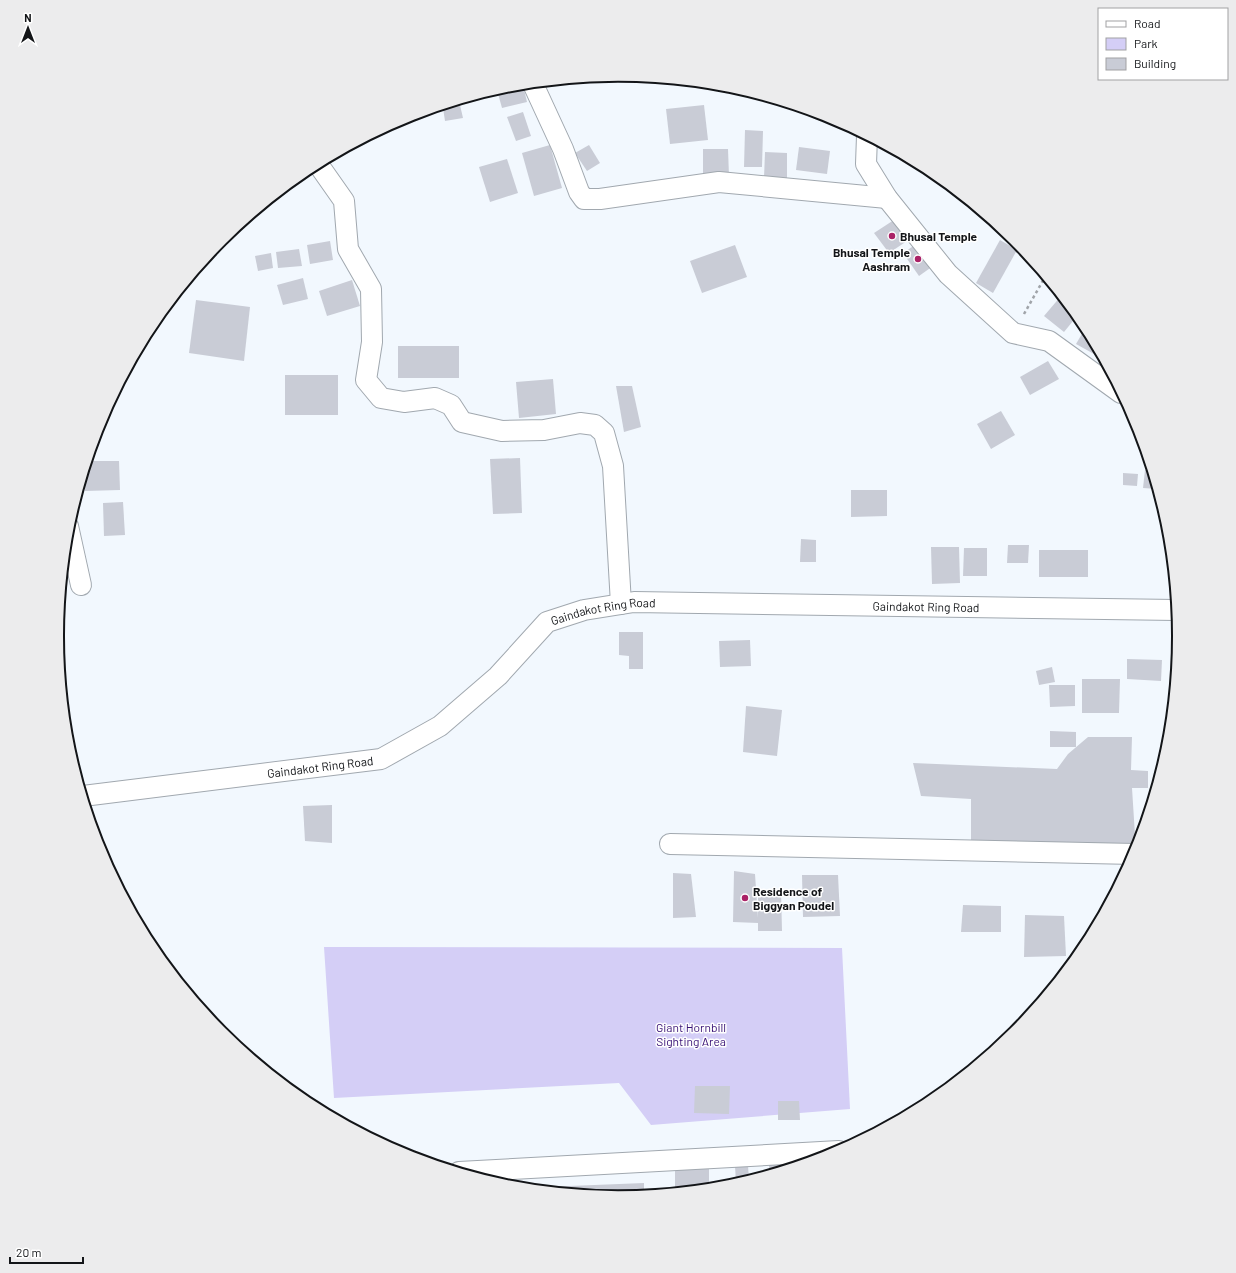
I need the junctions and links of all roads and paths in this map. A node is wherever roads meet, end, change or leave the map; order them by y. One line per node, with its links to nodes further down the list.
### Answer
1 (535, 89): 4 (street)
2 (867, 142): 4 (street)
3 (321, 169): 10 (street)
4 (887, 198): 6 (street)
5 (1043, 281): 6 (path)
6 (1013, 333): 7 (street)
7 (1113, 387)
8 (72, 545): 9 (street)
9 (81, 585)
10 (621, 604): 11 (street, Gaindakot Ring Road); 12 (street, Gaindakot Ring Road)
11 (1171, 610)
12 (87, 795)
13 (670, 844): 14 (street)
14 (1128, 854)
15 (819, 1152): 16 (street)
16 (473, 1171)

